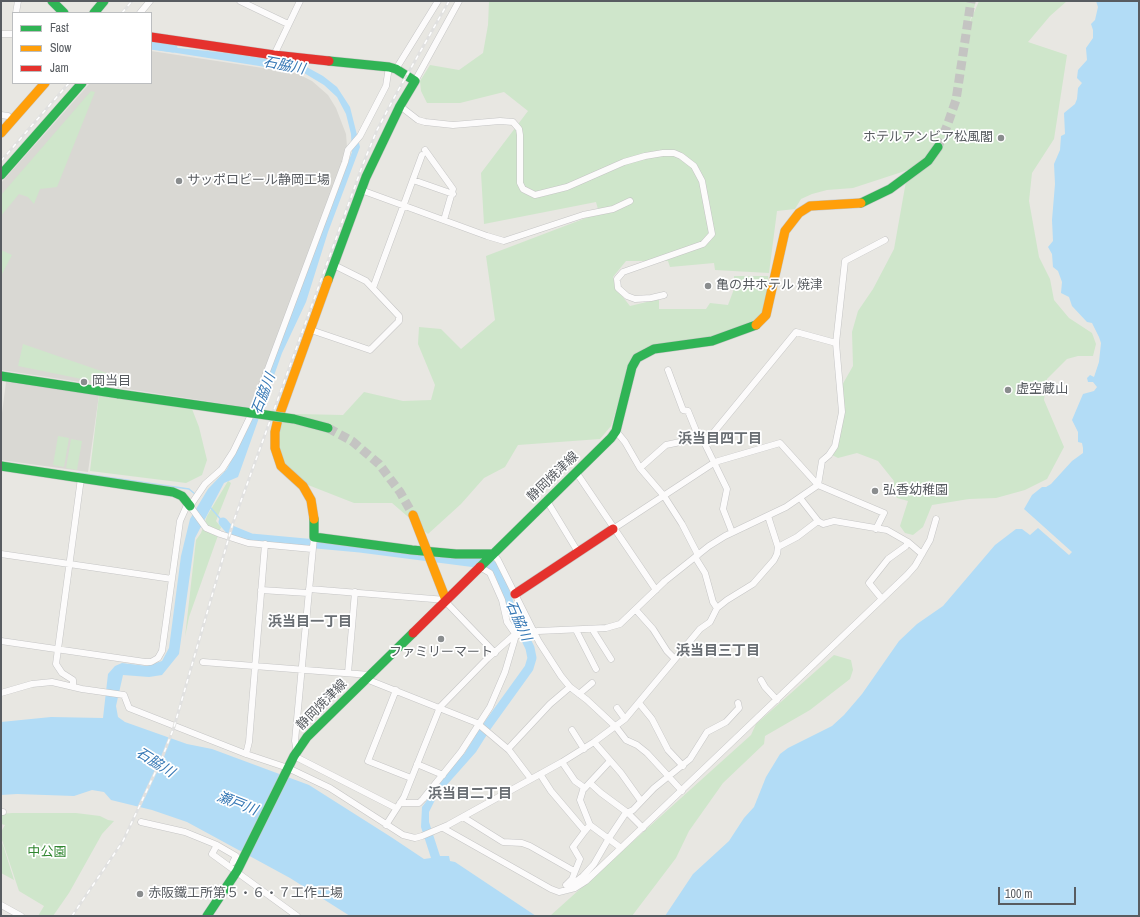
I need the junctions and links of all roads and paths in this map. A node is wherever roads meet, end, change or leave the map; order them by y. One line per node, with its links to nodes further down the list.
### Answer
1 (18, 1): 10 (street)
2 (52, 1): 11 (main road)
3 (104, 1): 12 (main road)
4 (114, 1): 13 (main road)
5 (150, 1): 14 (street)
6 (240, 1): 15 (street)
7 (300, 1): 15 (street)
8 (459, 1): 21 (street)
9 (435, 2): 20 (street)
10 (16, 12)
11 (63, 12)
12 (95, 12)
13 (105, 12)
14 (141, 12)
15 (288, 24): 19 (street)
16 (1, 34): 17 (street)
17 (12, 34)
18 (152, 37): 19 (main road)
19 (274, 55): 20 (main road)
20 (392, 68): 21 (main road); 58 (street)
21 (415, 81): 25 (main road)
22 (35, 84): 26 (main road)
23 (44, 84): 28 (main road)
24 (81, 84): 30 (main road)
25 (400, 106): 32 (main road); 40 (street)
26 (4, 115): 27 (main road)
27 (1, 124)
28 (1, 133)
29 (938, 147): 46 (main road, 静岡焼津線)
30 (1, 175)
31 (413, 180): 33 (street); 33 (street); 35 (street)
32 (361, 190): 35 (street); 38 (main road)
33 (453, 194): 36 (street)
34 (630, 201): 36 (street)
35 (404, 206): 36 (street); 39 (street)
36 (444, 220)
37 (884, 240): 42 (street)
38 (334, 265): 39 (street); 41 (main road)
39 (373, 288): 41 (street)
40 (664, 295)
41 (311, 330): 66 (main road)
42 (836, 343): 48 (street); 54 (street)
43 (668, 370): 47 (street)
44 (1, 376): 45 (main road, bridge)
45 (328, 428)
46 (616, 431): 51 (street); 52 (main road, 静岡焼津線)
47 (699, 438): 48 (street); 51 (street)
48 (705, 443): 49 (street)
49 (715, 462): 54 (street); 55 (street); 65 (street)
50 (1, 466): 53 (main road)
51 (640, 468): 55 (street)
52 (576, 472): 57 (main road, 静岡焼津線); 63 (street)
53 (82, 478): 58 (main road); 77 (street)
54 (818, 485): 56 (street); 64 (street)
55 (664, 496): 63 (street); 76 (street)
56 (800, 498): 60 (street); 62 (street)
57 (546, 501): 71 (street); 75 (main road, 静岡焼津線)
58 (191, 502): 68 (street); 79 (street)
59 (412, 515): 74 (main road)
60 (768, 516): 65 (street); 69 (street)
61 (936, 519): 73 (street)
62 (818, 521): 64 (street); 69 (street)
63 (613, 529): 71 (main road); 81 (street)
64 (876, 529): 67 (street)
65 (732, 532): 76 (street)
66 (314, 537): 70 (street); 74 (main road)
67 (908, 542): 73 (street); 85 (street)
68 (265, 544): 70 (street); 80 (street)
69 (778, 546): 87 (street)
70 (312, 549): 82 (street)
71 (578, 552): 84 (main road)
72 (1, 554): 77 (street)
73 (922, 554): 85 (street)
74 (428, 555): 75 (main road); 86 (main road)
75 (491, 556): 78 (main road, 静岡焼津線); 84 (street)
76 (696, 556): 81 (street); 87 (street)
77 (69, 564): 79 (street); 94 (street)
78 (480, 566): 86 (main road, 静岡焼津線); 92 (street)
79 (172, 579): 94 (street)
80 (261, 590): 82 (street); 99 (street)
81 (656, 590): 88 (street)
82 (309, 591): 83 (street); 100 (street)
83 (355, 592): 86 (street); 102 (street)
84 (515, 594): 91 (street)
85 (882, 599): 111 (street)
86 (446, 600): 95 (street); 103 (main road, 静岡焼津線)
87 (717, 608): 97 (street)
88 (636, 610): 89 (street); 97 (street)
89 (592, 629): 90 (street); 96 (street)
90 (576, 630): 91 (street); 101 (street)
91 (534, 632): 92 (street); 107 (street)
92 (516, 634): 95 (street); 117 (street)
93 (1, 641): 94 (street)
94 (58, 649): 106 (street)
95 (495, 652): 114 (street)
96 (611, 659)
97 (675, 659): 112 (street)
98 (203, 662): 99 (street)
99 (255, 666): 100 (street); 123 (street)
100 (302, 669): 102 (street); 124 (street)
101 (596, 669)
102 (348, 673): 103 (street)
103 (368, 677): 108 (street); 124 (main road, 静岡焼津線)
104 (761, 680): 111 (street)
105 (592, 683): 110 (street)
106 (73, 687): 109 (street); 123 (street)
107 (570, 687): 110 (street); 121 (street)
108 (396, 690): 114 (street); 133 (street)
109 (1, 693)
110 (579, 694): 118 (street)
111 (777, 700): 137 (street)
112 (639, 703): 116 (street); 128 (street)
113 (738, 703): 128 (street)
114 (440, 707): 117 (street); 127 (street)
115 (616, 708): 116 (street)
116 (625, 719): 118 (street)
117 (480, 724): 121 (street); 131 (street)
118 (616, 727): 120 (street); 132 (street)
119 (572, 730): 122 (street)
120 (594, 742): 122 (street); 125 (street)
121 (508, 749): 134 (street)
122 (584, 749): 126 (street)
123 (246, 754): 129 (street)
124 (295, 754): 129 (main road, 静岡焼津線); 139 (street)
125 (610, 761): 135 (street); 138 (street)
126 (562, 762): 130 (street); 136 (street)
127 (417, 764): 131 (street); 133 (street)
128 (683, 766): 132 (street)
129 (287, 770): 143 (street); 151 (main road, 静岡焼津線)
130 (540, 774): 134 (street); 147 (street)
131 (443, 775): 139 (street)
132 (669, 776): 137 (street); 138 (street)
133 (411, 778): 139 (street)
134 (531, 779): 141 (street)
135 (590, 783): 136 (street); 140 (street)
136 (585, 788): 144 (street)
137 (682, 790): 146 (street)
138 (642, 801): 140 (street)
139 (398, 806): 143 (street)
140 (628, 813): 146 (street); 148 (street)
141 (463, 817): 145 (street); 152 (street)
142 (142, 822): 149 (street)
143 (386, 824): 145 (street)
144 (590, 825): 147 (street); 148 (street)
145 (442, 828): 154 (street)
146 (643, 828): 150 (street)
147 (585, 830): 152 (street)
148 (608, 840): 150 (street); 153 (street)
149 (217, 846): 151 (street); 151 (street)
150 (621, 848): 154 (street)
151 (236, 867): 157 (main road, 静岡焼津線); 158 (street)
152 (574, 871): 153 (street)
153 (566, 885): 154 (street)
154 (559, 892)
155 (1, 905): 156 (street)
156 (21, 916)
157 (209, 916)
158 (297, 916)

